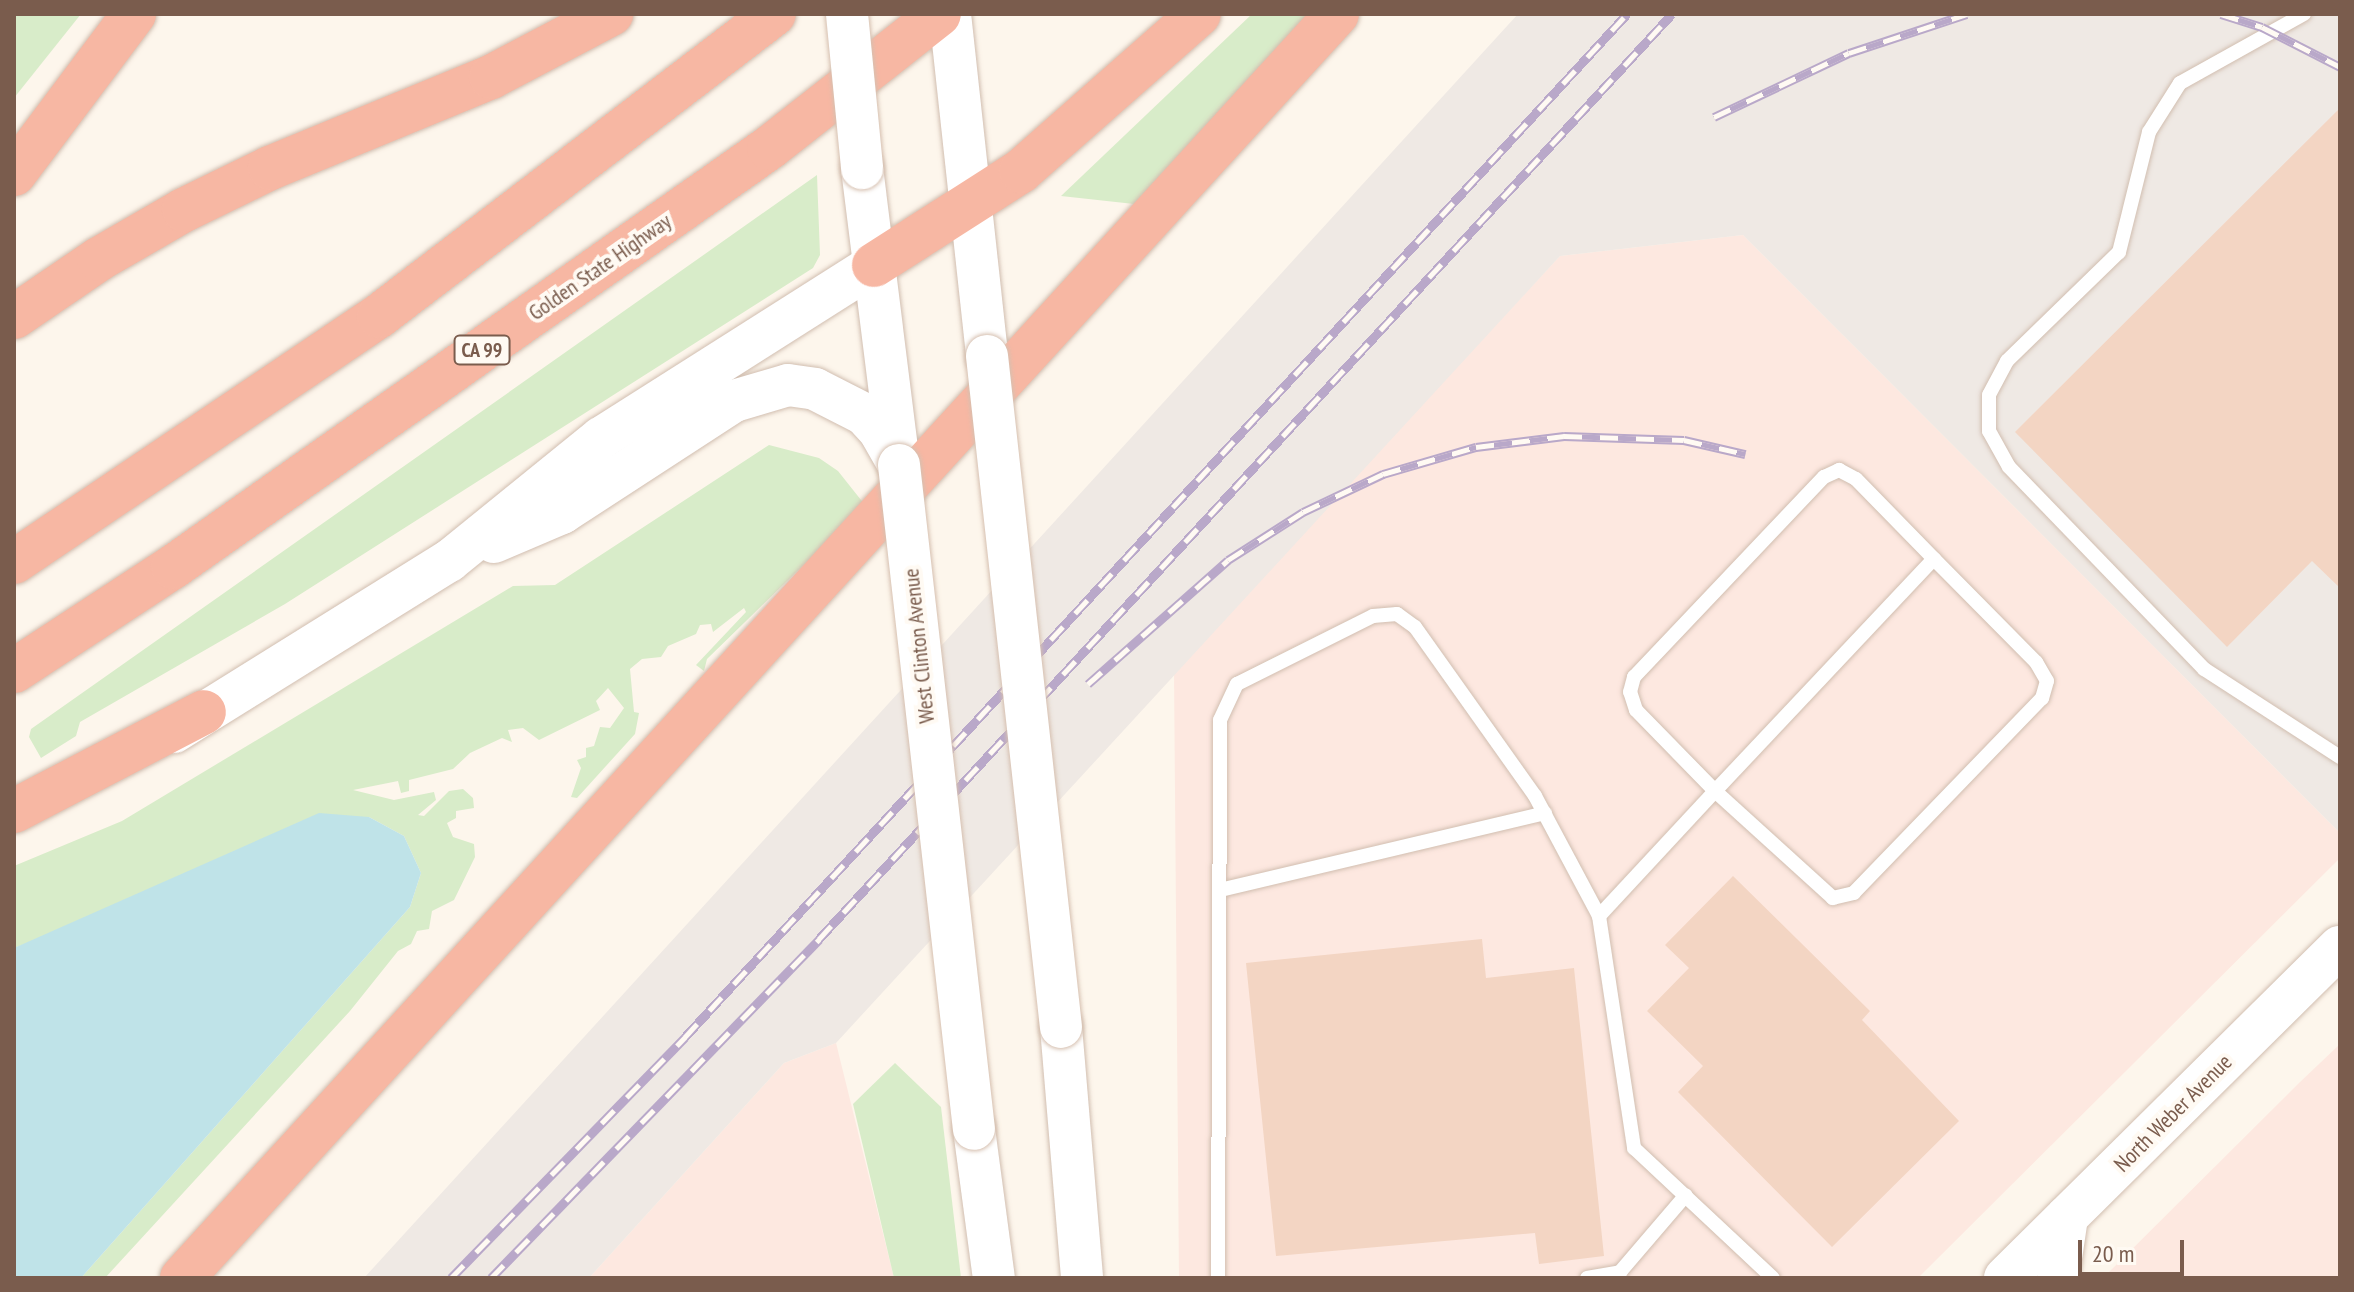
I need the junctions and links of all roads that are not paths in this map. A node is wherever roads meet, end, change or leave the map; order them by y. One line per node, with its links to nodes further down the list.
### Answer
1 (134, 14): 10 (highway)
2 (611, 14): 13 (highway)
3 (774, 14): 17 (highway)
4 (847, 14): 12 (main road, West Clinton Avenue, bridge)
5 (939, 14): 18 (highway, Golden State Highway / CA 99)
6 (950, 14): 11 (main road)
7 (1199, 14): 11 (highway)
8 (1337, 14): 30 (highway)
9 (2304, 14): 20 (lane)
10 (14, 174)
11 (969, 205): 12 (highway); 32 (main road, bridge)
12 (874, 265): 14 (main road, West Clinton Avenue); 16 (main road)
13 (14, 317)
14 (899, 465): 16 (main road); 31 (main road, West Clinton Avenue, bridge)
15 (1934, 559): 21 (lane); 21 (lane); 21 (lane)
16 (449, 561): 19 (main road)
17 (14, 562)
18 (14, 671)
19 (204, 712): 22 (highway); 24 (main road)
20 (2340, 757)
21 (1715, 791): 26 (lane)
22 (14, 811)
23 (1545, 813): 25 (lane); 25 (lane); 26 (lane)
24 (14, 834)
25 (1220, 890): 33 (lane)
26 (1599, 916): 28 (lane)
27 (2340, 947): 29 (main road, North Weber Avenue)
28 (1686, 1195): 34 (lane); 35 (lane)
29 (2067, 1217): 36 (main road, North Weber Avenue); 37 (main road)
30 (182, 1278)
31 (994, 1278)
32 (1082, 1278)
33 (1218, 1278)
34 (1587, 1278)
35 (1773, 1278)
36 (2005, 1278)
37 (2058, 1278)

